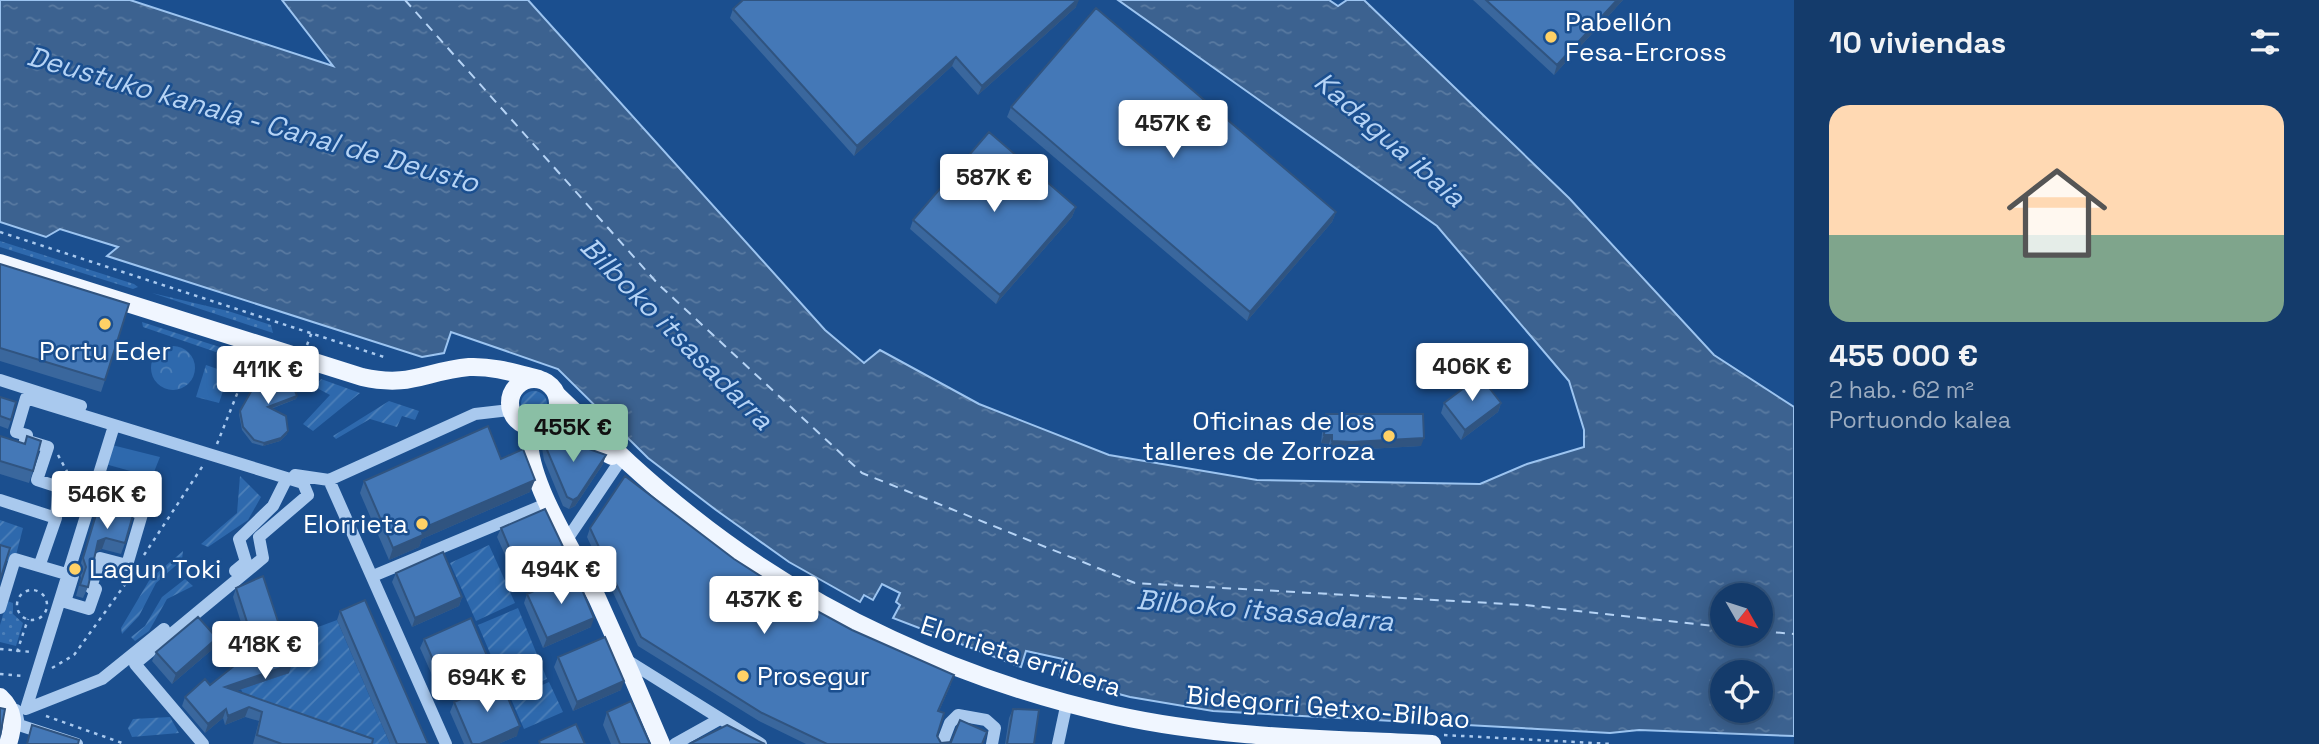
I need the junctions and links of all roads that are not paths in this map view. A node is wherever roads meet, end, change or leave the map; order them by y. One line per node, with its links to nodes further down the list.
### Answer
1 (0, 263): 2 (main road)
2 (539, 379): 4 (main road); 5 (main road)
3 (0, 380): 11 (street)
4 (557, 396): 6 (main road); 9 (main road)
5 (510, 410): 6 (main road); 11 (street)
6 (539, 426): 8 (main road); 15 (main road)
7 (113, 429): 13 (street)
8 (620, 461): 9 (main road); 17 (street)
9 (644, 478): 26 (main road, Elorrieta erribera)
10 (286, 480): 27 (street)
11 (329, 480): 20 (street)
12 (58, 495): 16 (street)
13 (91, 499): 19 (street); 19 (street); 34 (street)
14 (0, 500): 16 (street)
15 (550, 508): 17 (main road); 20 (street)
16 (56, 518): 18 (street)
17 (568, 538): 22 (main road)
18 (40, 564)
19 (68, 575): 21 (street); 27 (street)
20 (373, 576): 35 (street)
21 (0, 608)
22 (622, 657): 23 (street); 25 (main road)
23 (653, 679): 25 (street); 28 (street)
24 (0, 691): 33 (street)
25 (639, 692): 36 (main road)
26 (1067, 702): 29 (main road, Elorrieta erribera); 41 (street)
27 (12, 705): 32 (main road)
28 (718, 720): 37 (street); 38 (street)
29 (1243, 738): 31 (main road, Elorrieta erribera)
30 (1436, 740): 31 (main road, Elorrieta erribera)
31 (1412, 743)
32 (8, 744)
33 (77, 744)
34 (203, 744)
35 (446, 744)
36 (661, 744)
37 (676, 744)
38 (761, 744)
39 (942, 744): 40 (street)
40 (992, 744)
41 (1058, 744)

